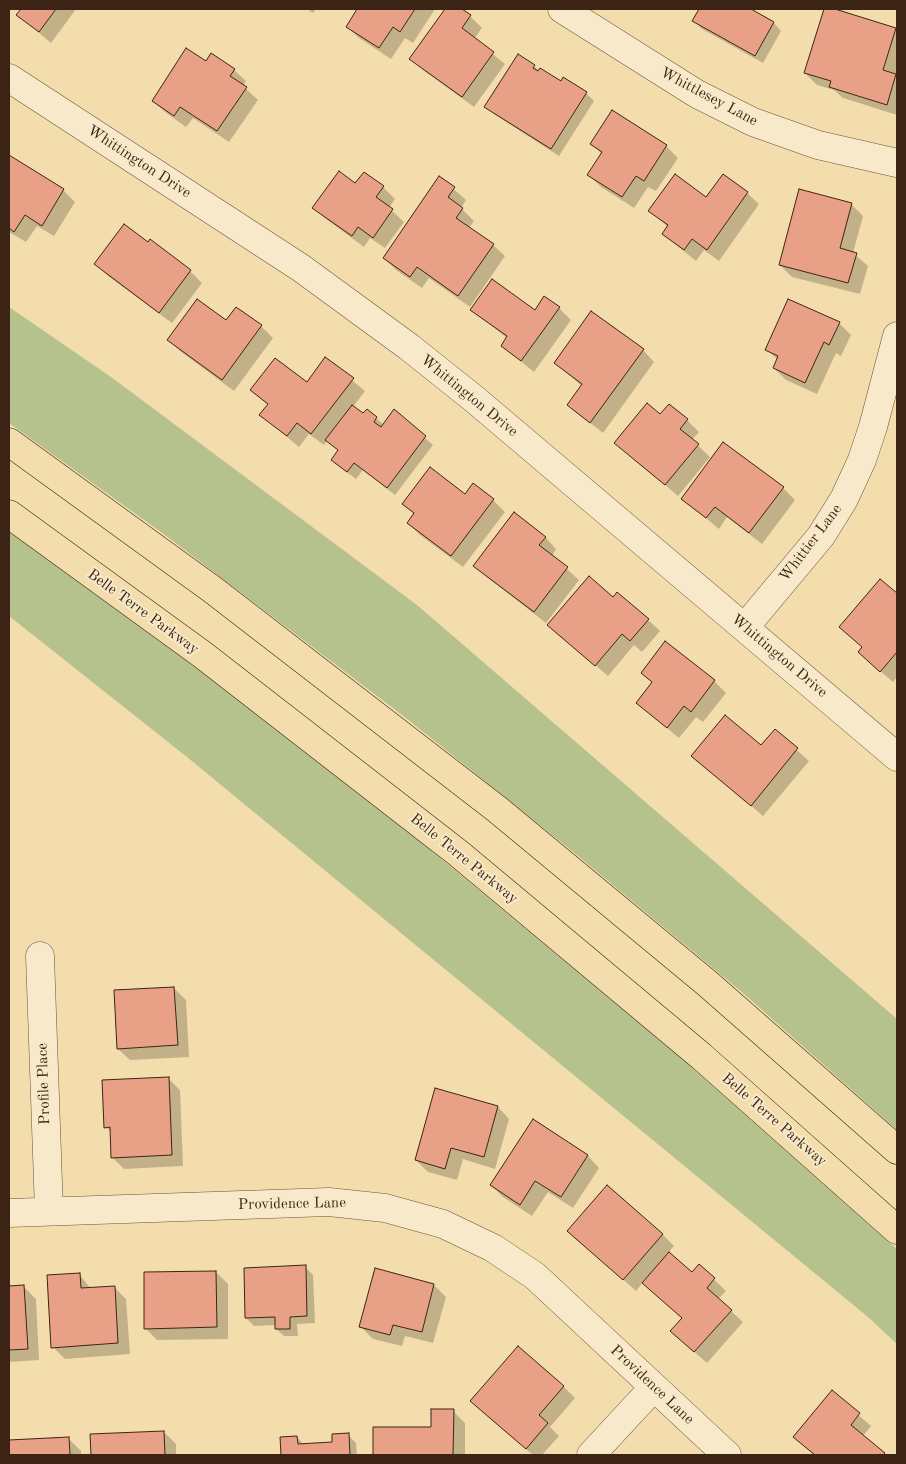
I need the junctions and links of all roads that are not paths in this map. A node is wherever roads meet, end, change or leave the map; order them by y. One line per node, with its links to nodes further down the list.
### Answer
1 (562, 9): 3 (street, Whittlesey Lane)
2 (9, 78): 7 (street, Whittington Drive)
3 (897, 163)
4 (897, 336): 7 (street, Whittier Lane)
5 (9, 442): 10 (main road)
6 (9, 514): 13 (main road, Belle Terre Parkway)
7 (745, 627): 8 (street, Whittington Drive)
8 (897, 757)
9 (40, 956): 11 (street, Profile Place)
10 (897, 1150)
11 (49, 1211): 12 (street, Providence Lane); 14 (street, Providence Lane)
12 (9, 1213)
13 (897, 1230)
14 (654, 1387): 15 (street); 16 (street, Providence Lane)
15 (591, 1455)
16 (727, 1455)

